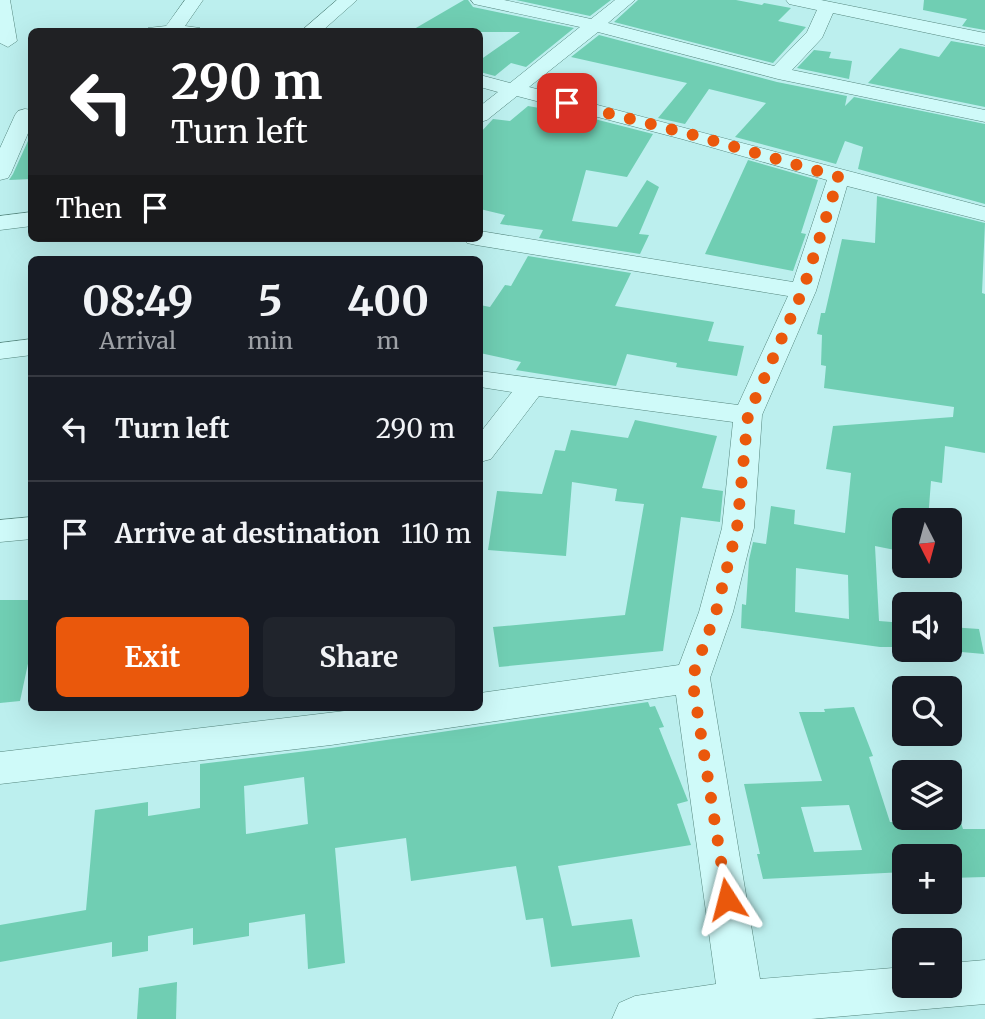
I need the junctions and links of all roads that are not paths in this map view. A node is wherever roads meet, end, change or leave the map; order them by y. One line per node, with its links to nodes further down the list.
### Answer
1 (1, 0): 13 (street)
2 (194, 0): 9 (street)
3 (348, 0): 10 (street)
4 (480, 0): 8 (street)
5 (626, 0): 8 (street)
6 (795, 0): 7 (street)
7 (827, 7): 11 (street); 14 (street)
8 (594, 25): 14 (street); 16 (street)
9 (167, 28)
10 (314, 28)
11 (985, 39)
12 (28, 40): 13 (street)
13 (4, 42)
14 (778, 73): 19 (street)
15 (483, 82): 16 (street)
16 (515, 90): 17 (street); 22 (street)
17 (483, 114)
18 (28, 115): 20 (street); 21 (street)
19 (985, 116)
20 (0, 120)
21 (0, 173)
22 (839, 177): 25 (street); 29 (street)
23 (0, 181): 24 (street)
24 (0, 188)
25 (985, 214)
26 (28, 220): 27 (street)
27 (0, 223)
28 (483, 239): 29 (street)
29 (803, 290): 34 (street)
30 (28, 348): 31 (street)
31 (0, 351)
32 (483, 379): 33 (street)
33 (532, 386): 34 (street); 35 (street)
34 (748, 415): 38 (street)
35 (483, 448)
36 (28, 528): 37 (street)
37 (0, 531)
38 (692, 678): 39 (street); 46 (street)
39 (483, 701)
40 (397, 711): 41 (street)
41 (335, 718): 42 (street)
42 (0, 768)
43 (985, 982): 44 (street)
44 (962, 984)
45 (892, 990): 46 (street)
46 (740, 1003): 47 (street)
47 (635, 1019)

